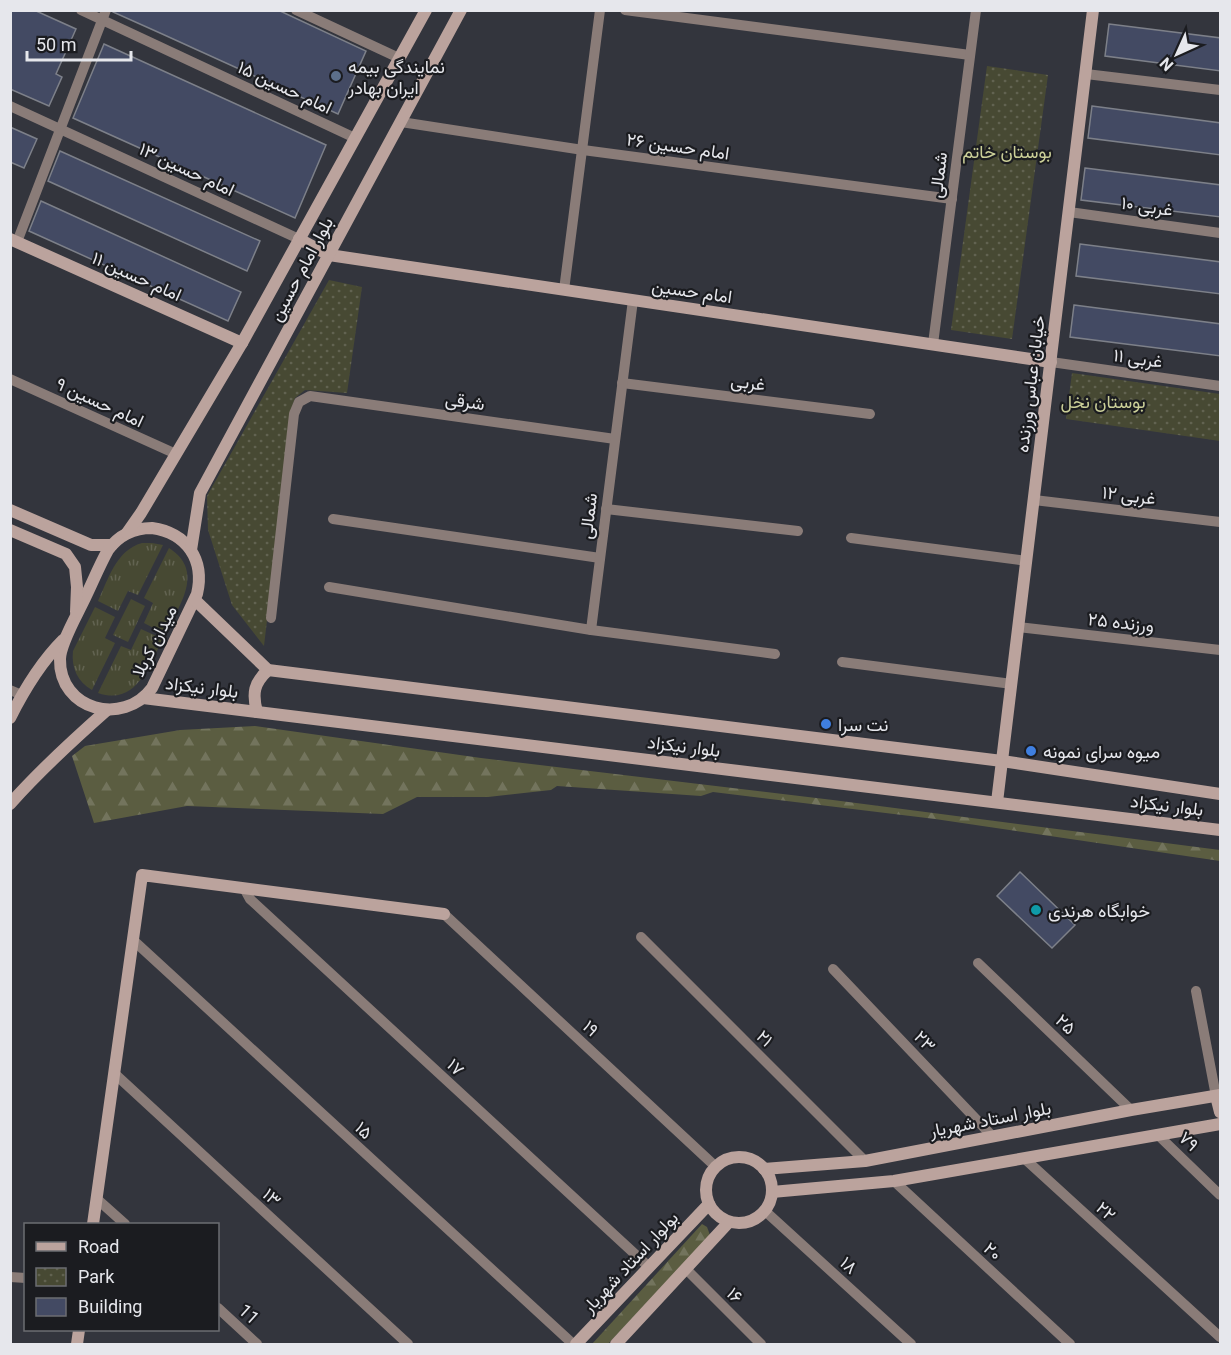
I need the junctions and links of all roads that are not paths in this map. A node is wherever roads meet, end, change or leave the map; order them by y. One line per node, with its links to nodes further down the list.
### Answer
1 (81, 10): 9 (street, امام حسین ۱۵)
2 (296, 10): 11 (street)
3 (426, 10): 11 (main road, بلوار امام حسین)
4 (462, 10): 15 (main road, بلوار امام حسین)
5 (600, 10): 18 (street)
6 (625, 10): 10 (street)
7 (976, 10): 10 (street, شمالی)
8 (1093, 10): 12 (main road, خیابان عباس ورزنده)
9 (104, 16): 16 (street); 17 (street, امام حسین ۱۵)
10 (970, 55): 19 (street, شمالی)
11 (399, 58): 17 (main road, بلوار امام حسین)
12 (1086, 74): 13 (street); 20 (main road, خیابان عباس ورزنده)
13 (1221, 90)
14 (10, 106): 16 (street, امام حسین ۱۳)
15 (401, 122): 18 (street, امام حسین ۲۶); 24 (main road, بلوار امام حسین)
16 (60, 129): 22 (street, امام حسین ۱۳); 23 (street)
17 (355, 138): 22 (main road, بلوار امام حسین)
18 (582, 150): 19 (street, امام حسین ۲۶); 25 (street)
19 (952, 199): 28 (street, شمالی)
20 (1069, 212): 21 (street, غربی ۱۰); 29 (main road, خیابان عباس ورزنده)
21 (1221, 233)
22 (299, 239): 24 (main road, امام حسین); 27 (main road, بلوار امام حسین)
23 (14, 240): 27 (main road, امام حسین ۱۱)
24 (329, 255): 25 (main road, امام حسین); 46 (main road, بلوار امام حسین)
25 (564, 290): 26 (main road, امام حسین)
26 (633, 300): 28 (main road, امام حسین); 31 (street, شمالی)
27 (242, 343): 35 (main road, بلوار امام حسین)
28 (933, 344): 29 (main road, امام حسین)
29 (1051, 362): 32 (street, غربی ۱۱); 36 (main road, خیابان عباس ورزنده)
30 (10, 379): 35 (street, امام حسین ۹)
31 (622, 383): 33 (street, غربی); 34 (street, شمالی)
32 (1221, 386)
33 (870, 414)
34 (615, 439): 37 (street, شمالی); 52 (street, شرقی)
35 (176, 454): 43 (main road, بلوار امام حسین)
36 (1034, 500): 40 (street, غربی ۱۲); 48 (main road, خیابان عباس ورزنده)
37 (606, 509): 42 (street); 47 (street, شمالی)
38 (10, 510): 45 (main road)
39 (333, 519): 47 (street)
40 (1221, 522)
41 (10, 530): 51 (main road)
42 (798, 531)
43 (127, 533): 45 (main road); 46 (main road)
44 (851, 538): 48 (street)
45 (112, 545): 51 (main road)
46 (191, 550): 50 (main road, میدان کربلا)
47 (600, 558): 54 (street, شمالی)
48 (1027, 561): 53 (main road, خیابان عباس ورزنده)
49 (329, 587): 54 (street)
50 (195, 600): 59 (main road); 62 (main road, میدان کربلا)
51 (76, 617): 55 (main road)
52 (271, 618)
53 (1018, 627): 56 (street, ورزنده ۲۵); 60 (main road, خیابان عباس ورزنده)
54 (591, 630): 57 (street)
55 (68, 635): 61 (main road); 63 (main road)
56 (1221, 650)
57 (774, 654)
58 (842, 662): 60 (street)
59 (268, 670): 64 (main road); 66 (main road, بلوار نیکزاد)
60 (1012, 684): 66 (main road, خیابان عباس ورزنده)
61 (16, 693): 65 (main road)
62 (143, 698): 63 (main road, میدان کربلا); 64 (main road, بلوار نیکزاد)
63 (107, 710): 69 (main road)
64 (256, 712): 68 (main road, بلوار نیکزاد)
65 (10, 718)
66 (1002, 761): 67 (main road, بلوار نیکزاد); 68 (main road, خیابان عباس ورزنده)
67 (1221, 794)
68 (997, 802): 70 (main road, بلوار نیکزاد)
69 (10, 804)
70 (1221, 830)
71 (244, 888): 72 (main road); 74 (main road); 98 (street, ۱۷)
72 (444, 914): 87 (street, ۱۹)
73 (641, 938): 86 (street, ۲۱)
74 (133, 940): 78 (main road); 104 (street, ۱۵)
75 (978, 963): 80 (street, ۲۵)
76 (833, 969): 84 (street, ۲۳)
77 (1196, 991): 79 (street)
78 (115, 1074): 92 (main road); 103 (street, ۱۳)
79 (1218, 1096): 80 (main road, بلوار استاد شهریار); 81 (main road)
80 (1131, 1110): 84 (main road, بلوار استاد شهریار)
81 (1221, 1112)
82 (1221, 1124): 83 (main road)
83 (1159, 1136): 85 (main road); 91 (street, ۷۹)
84 (993, 1137): 86 (main road, بلوار استاد شهریار)
85 (1025, 1159): 89 (main road); 101 (street, ۲۲)
86 (865, 1161): 88 (main road, بلوار استاد شهریار)
87 (716, 1167): 88 (main road); 93 (main road)
88 (764, 1169): 90 (main road)
89 (894, 1181): 90 (main road); 108 (street, ۲۰)
90 (772, 1192): 94 (main road)
91 (1221, 1195)
92 (97, 1199): 96 (main road); 97 (street)
93 (709, 1204): 95 (main road); 98 (main road, بولوار استاد شهریار)
94 (765, 1211): 95 (main road); 107 (street, ۱۸)
95 (729, 1222): 99 (main road)
96 (93, 1223)
97 (124, 1223)
98 (649, 1268): 104 (main road, بولوار استاد شهریار)
99 (686, 1269): 105 (main road); 106 (street, ۱۶)
100 (219, 1309): 102 (street, 11)
101 (1221, 1337)
102 (258, 1344)
103 (408, 1344)
104 (574, 1344)
105 (616, 1344)
106 (761, 1344)
107 (911, 1344)
108 (1070, 1344)

